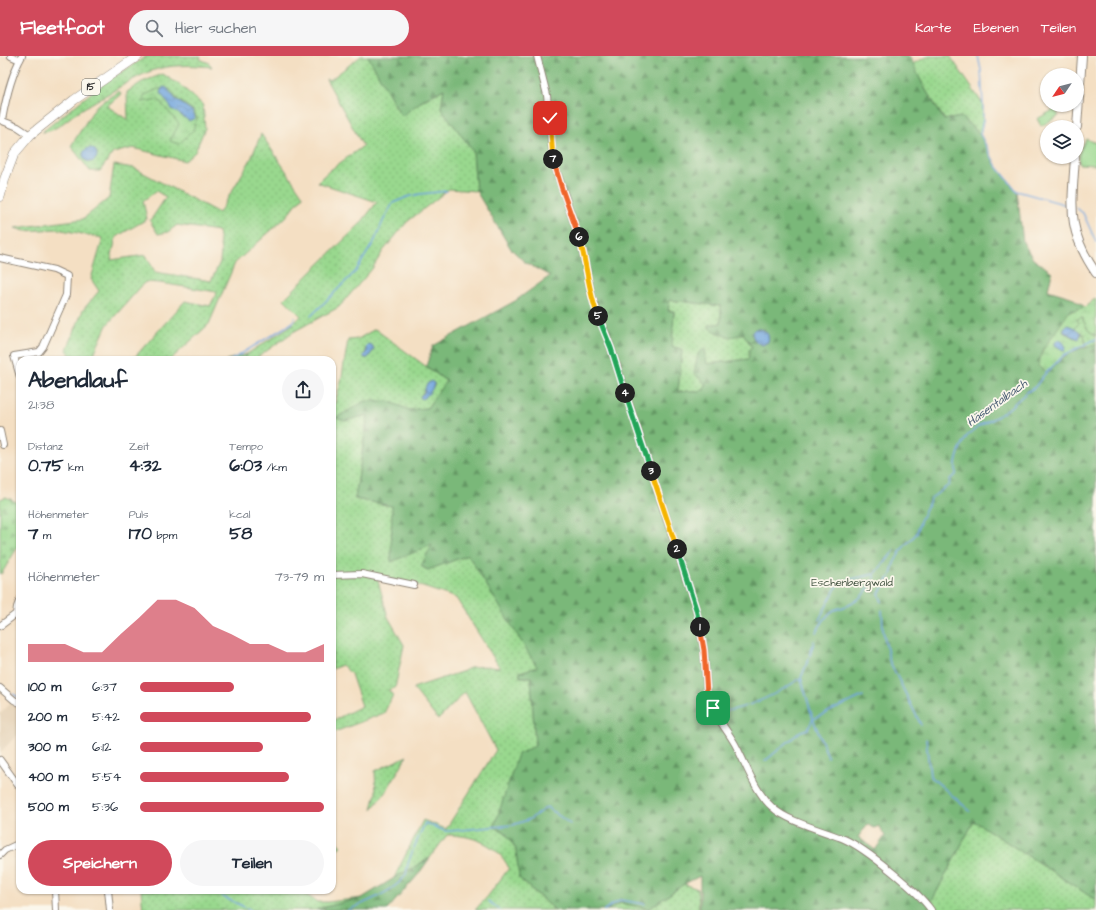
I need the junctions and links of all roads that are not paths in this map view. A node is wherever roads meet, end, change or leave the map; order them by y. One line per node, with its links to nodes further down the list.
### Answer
1 (10, 56): 5 (street)
2 (138, 56): 8 (main road, 15)
3 (537, 56): 30 (street)
4 (1082, 56): 7 (street)
5 (21, 58): 6 (street)
6 (1, 120): 8 (street)
7 (1077, 120)
8 (30, 135): 10 (main road, 15)
9 (1075, 164): 12 (street)
10 (0, 197)
11 (0, 258): 13 (street)
12 (1096, 273)
13 (16, 363)
14 (0, 431): 15 (street)
15 (3, 445)
16 (336, 575): 17 (street)
17 (414, 585)
18 (16, 615): 19 (street)
19 (0, 626)
20 (0, 688): 21 (street)
21 (16, 701)
22 (0, 760): 23 (street)
23 (16, 782)
24 (16, 844): 25 (street)
25 (0, 855)
26 (55, 894): 28 (street)
27 (108, 894): 29 (street)
28 (56, 910)
29 (110, 910)
30 (930, 910)

